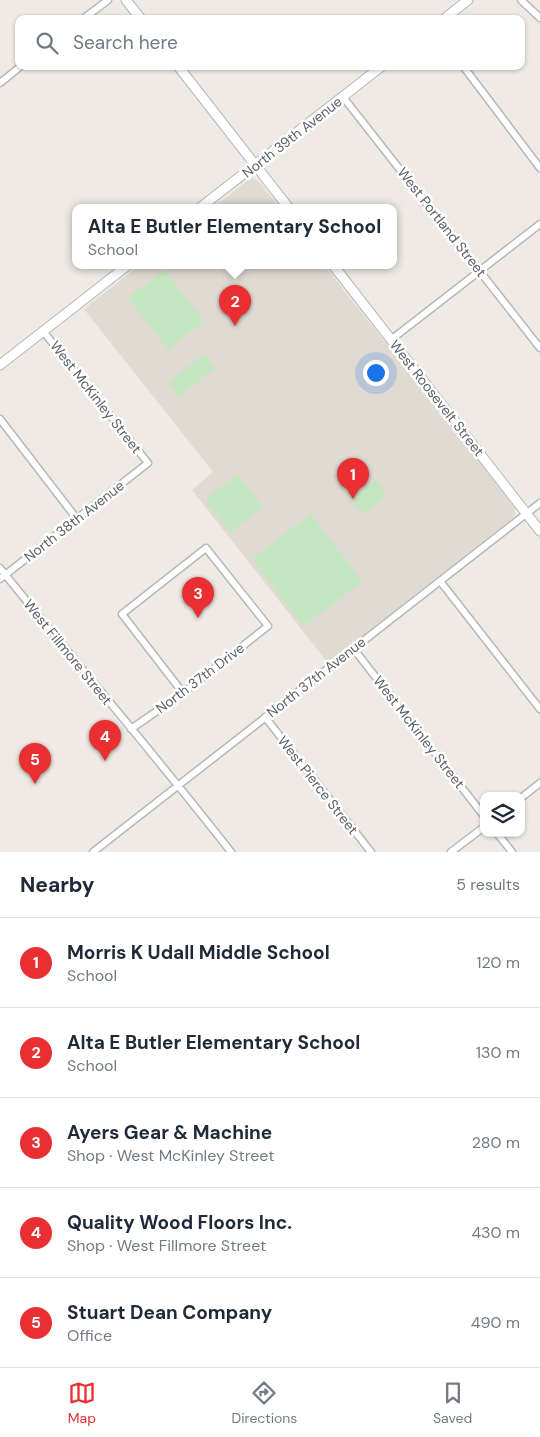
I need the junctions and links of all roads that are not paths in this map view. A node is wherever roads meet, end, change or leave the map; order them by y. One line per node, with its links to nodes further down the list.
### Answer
1 (108, 0): 5 (street)
2 (126, 0): 6 (street)
3 (468, 0): 7 (street)
4 (521, 0): 8 (street)
5 (88, 15)
6 (138, 15)
7 (449, 15)
8 (540, 18)
9 (16, 70): 13 (street)
10 (181, 70): 15 (street)
11 (377, 70): 14 (street, North 39th Avenue)
12 (466, 70): 16 (street)
13 (0, 83)
14 (343, 97): 15 (street, North 39th Avenue); 22 (street, West Portland Street)
15 (255, 165): 17 (street, North 39th Avenue); 18 (street)
16 (540, 168)
17 (205, 204)
18 (286, 204)
19 (540, 224): 22 (street)
20 (123, 269): 23 (street)
21 (336, 269): 24 (street, West Roosevelt Street)
22 (480, 271): 24 (street); 25 (street, West Portland Street)
23 (44, 330): 26 (street); 28 (street, West McKinley Street)
24 (392, 339): 30 (street, West Roosevelt Street)
25 (540, 348)
26 (0, 365)
27 (0, 419): 31 (street)
28 (148, 463): 31 (street, North 38th Avenue)
29 (540, 503): 30 (street, North 37th Avenue)
30 (526, 513): 32 (street, West Roosevelt Street); 35 (street, North 37th Avenue)
31 (77, 519): 34 (street, North 38th Avenue)
32 (540, 531)
33 (0, 568): 34 (street, West Fillmore Street)
34 (3, 576): 40 (street, West Fillmore Street)
35 (440, 581): 36 (street, North 37th Avenue); 38 (street)
36 (353, 648): 39 (street, North 37th Avenue); 44 (street, West McKinley Street)
37 (183, 693): 37 (street, North 37th Drive); 40 (street, North 37th Drive)
38 (540, 709)
39 (265, 717): 42 (street, North 37th Avenue); 49 (street, West Pierce Street)
40 (131, 729): 42 (street, West Fillmore Street)
41 (540, 783): 43 (street)
42 (179, 785): 47 (street, North 37th Avenue); 48 (street, West Fillmore Street)
43 (525, 795)
44 (480, 811)
45 (480, 830): 50 (street)
46 (500, 837): 51 (street)
47 (93, 852)
48 (231, 852)
49 (371, 852)
50 (451, 852)
51 (512, 852)

